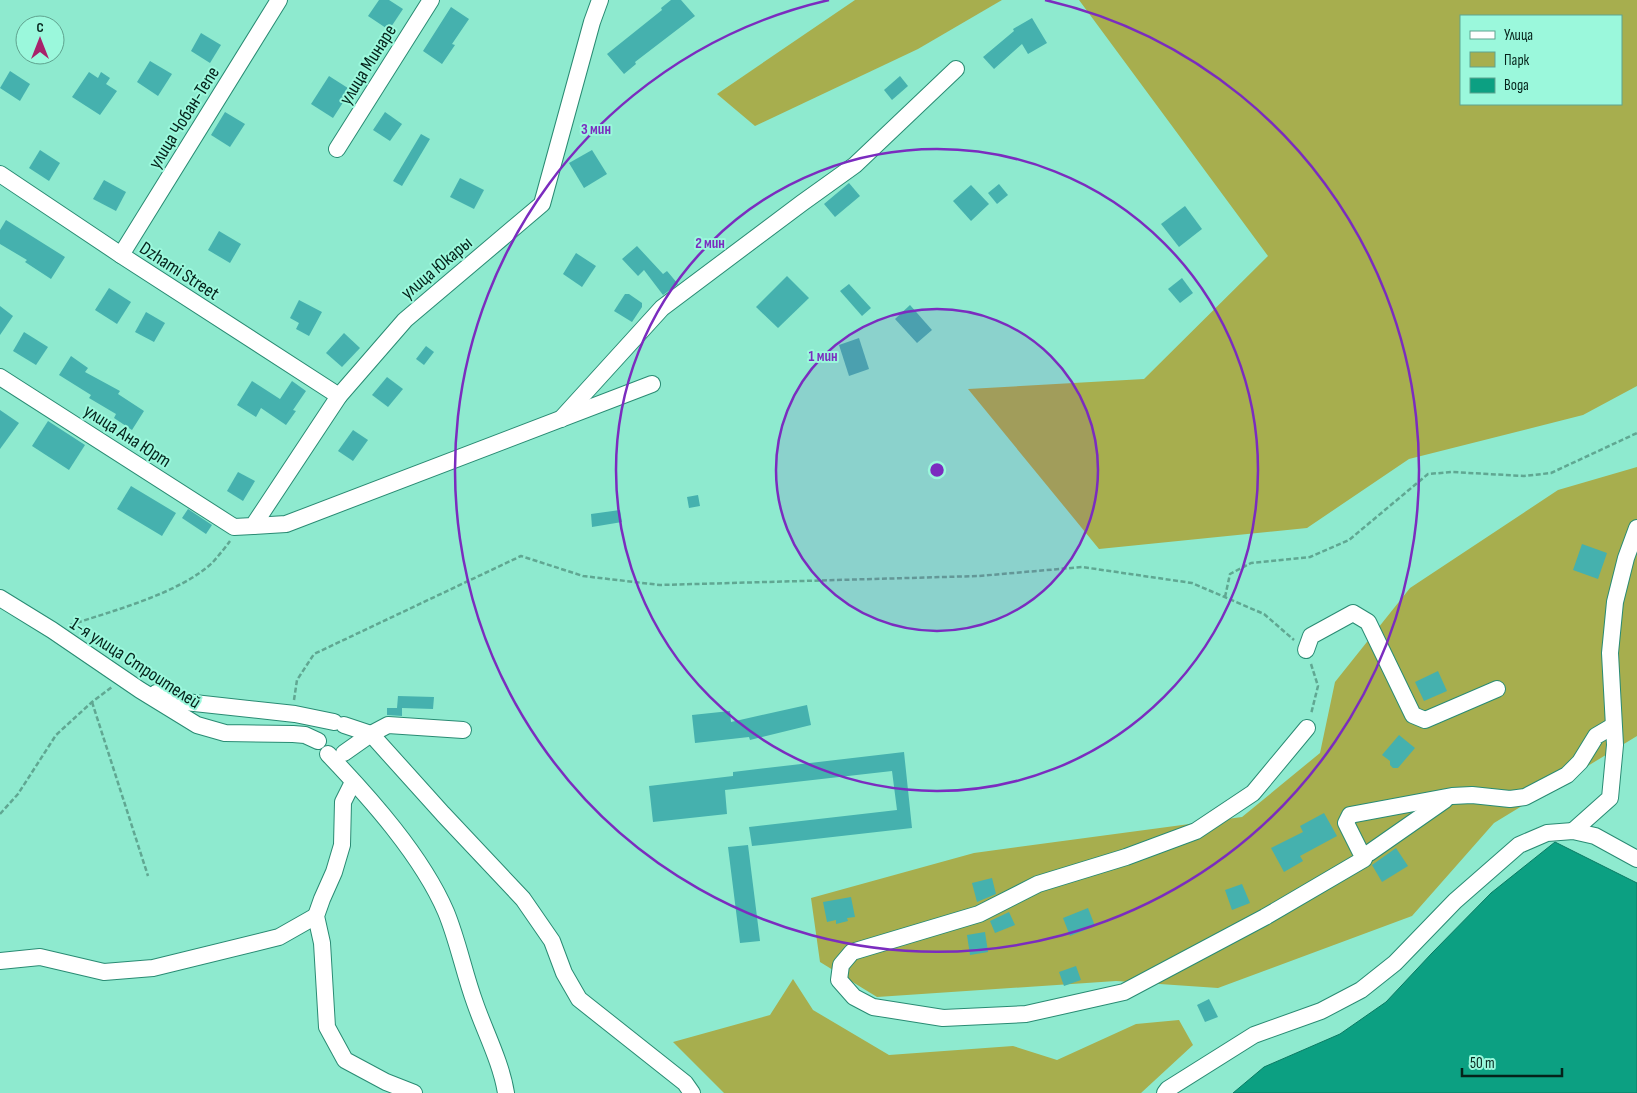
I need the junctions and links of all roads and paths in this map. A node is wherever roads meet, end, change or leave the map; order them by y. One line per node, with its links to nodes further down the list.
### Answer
1 (279, 0): 7 (street, улица Чобан-Тепе)
2 (431, 0): 5 (street, улица Минаре)
3 (600, 0): 10 (street, улица Юкары)
4 (956, 69): 11 (street)
5 (337, 149)
6 (0, 174): 7 (street, Dzhami Street)
7 (121, 256): 10 (street, Dzhami Street)
8 (0, 377): 13 (street, улица Ана Юрт)
9 (652, 384): 11 (street)
10 (339, 396): 13 (street, улица Юкары)
11 (561, 419): 13 (street)
12 (1637, 432): 15 (path)
13 (244, 526): 17 (path)
14 (1637, 528): 24 (street)
15 (1225, 597): 18 (path); 22 (path)
16 (0, 598): 17 (street, 1-я улица Строителей)
17 (52, 630): 19 (street, 1-я улица Строителей)
18 (1306, 650): 20 (street); 25 (path)
19 (120, 676): 21 (path); 22 (street); 28 (street, 1-я улица Строителей)
20 (1496, 689)
21 (92, 702): 32 (path); 36 (path)
22 (295, 714): 23 (street)
23 (339, 724): 27 (street); 28 (street); 29 (street)
24 (1613, 726): 31 (street); 33 (street)
25 (1307, 728): 31 (street)
26 (463, 730): 27 (street)
27 (371, 734): 29 (street); 41 (street)
28 (318, 741): 29 (street)
29 (336, 753): 30 (street)
30 (353, 782): 37 (street); 40 (street)
31 (1452, 796): 34 (street)
32 (0, 814)
33 (1573, 831): 35 (street); 42 (street)
34 (1368, 852)
35 (1637, 860)
36 (148, 876)
37 (316, 916): 38 (street); 39 (street)
38 (0, 961)
39 (414, 1093)
40 (506, 1093)
41 (692, 1093)
42 (1165, 1093)

